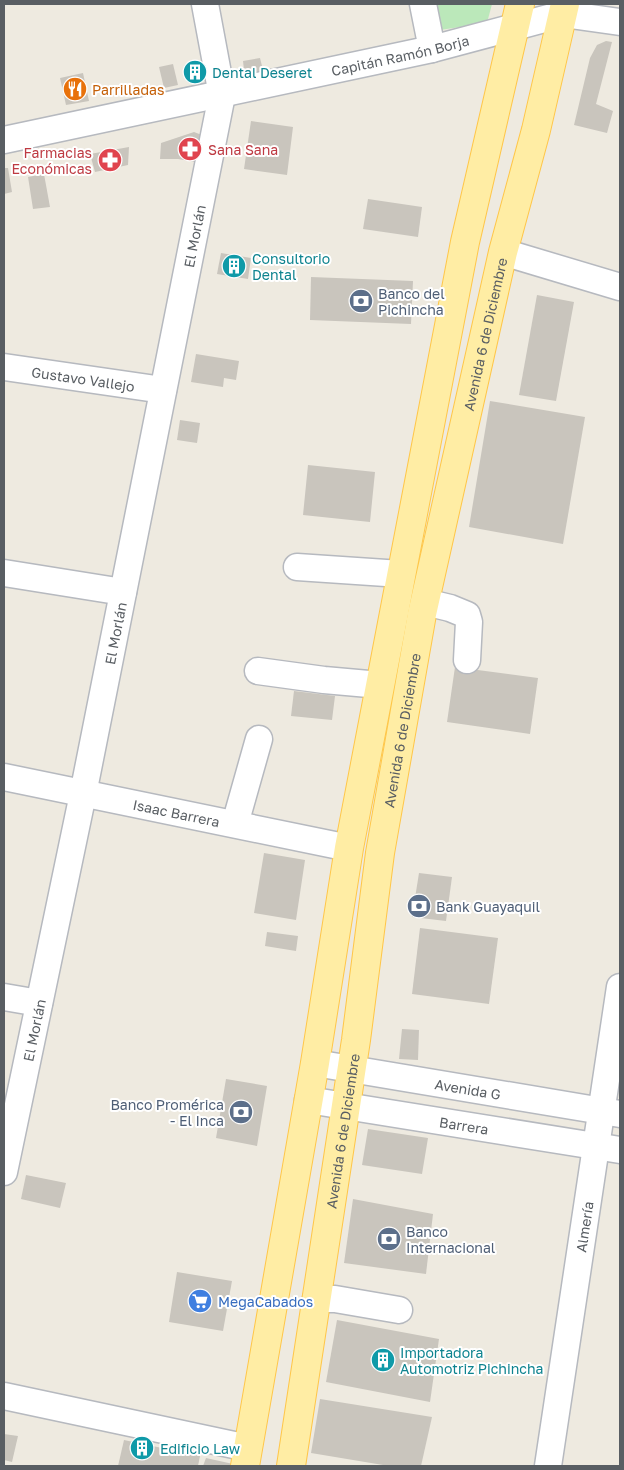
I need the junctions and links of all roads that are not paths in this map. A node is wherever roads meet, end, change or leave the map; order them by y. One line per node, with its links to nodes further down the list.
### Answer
1 (205, 4): 7 (street)
2 (423, 4): 6 (street)
3 (564, 9): 4 (street, Capitán Ramón Borja); 5 (street, Capitán Ramón Borja); 9 (main road, Avenida 6 de Diciembre)
4 (517, 15): 6 (street, Capitán Ramón Borja); 15 (main road, Avenida 6 de Diciembre)
5 (620, 22)
6 (432, 49): 7 (street, Capitán Ramón Borja)
7 (222, 95): 8 (street, Capitán Ramón Borja); 12 (street, El Morlán)
8 (4, 140)
9 (503, 252): 10 (street); 17 (main road, Avenida 6 de Diciembre)
10 (620, 287)
11 (4, 367): 12 (street, Gustavo Vallejo)
12 (163, 390): 16 (street, El Morlán)
13 (296, 567): 15 (street)
14 (4, 573): 16 (street)
15 (401, 574): 20 (main road, Avenida 6 de Diciembre)
16 (123, 592): 23 (street, El Morlán)
17 (425, 602): 18 (street); 30 (main road, Avenida 6 de Diciembre)
18 (467, 660)
19 (258, 671): 20 (street)
20 (380, 686): 25 (main road, Avenida 6 de Diciembre)
21 (259, 740): 24 (street)
22 (4, 777): 23 (street, Isaac Barrera)
23 (83, 794): 24 (street, Isaac Barrera); 28 (street, El Morlán)
24 (235, 824): 25 (street, Isaac Barrera)
25 (350, 848): 29 (main road, Avenida 6 de Diciembre)
26 (620, 987): 33 (street, Almería)
27 (4, 997): 28 (street)
28 (39, 1003): 35 (street, El Morlán)
29 (315, 1063): 30 (street, Avenida G); 31 (main road, Avenida 6 de Diciembre)
30 (351, 1069): 32 (main road, Avenida 6 de Diciembre); 33 (street, Avenida G)
31 (308, 1100): 32 (street, Barrera); 39 (main road, Avenida 6 de Diciembre)
32 (345, 1107): 34 (street, Barrera); 36 (main road, Avenida 6 de Diciembre)
33 (610, 1113): 34 (street, Almería)
34 (608, 1147): 41 (street, Almería)
35 (4, 1172)
36 (316, 1298): 37 (street); 40 (main road, Avenida 6 de Diciembre)
37 (399, 1310)
38 (4, 1396): 39 (street)
39 (246, 1457)
40 (291, 1466)
41 (548, 1466)

